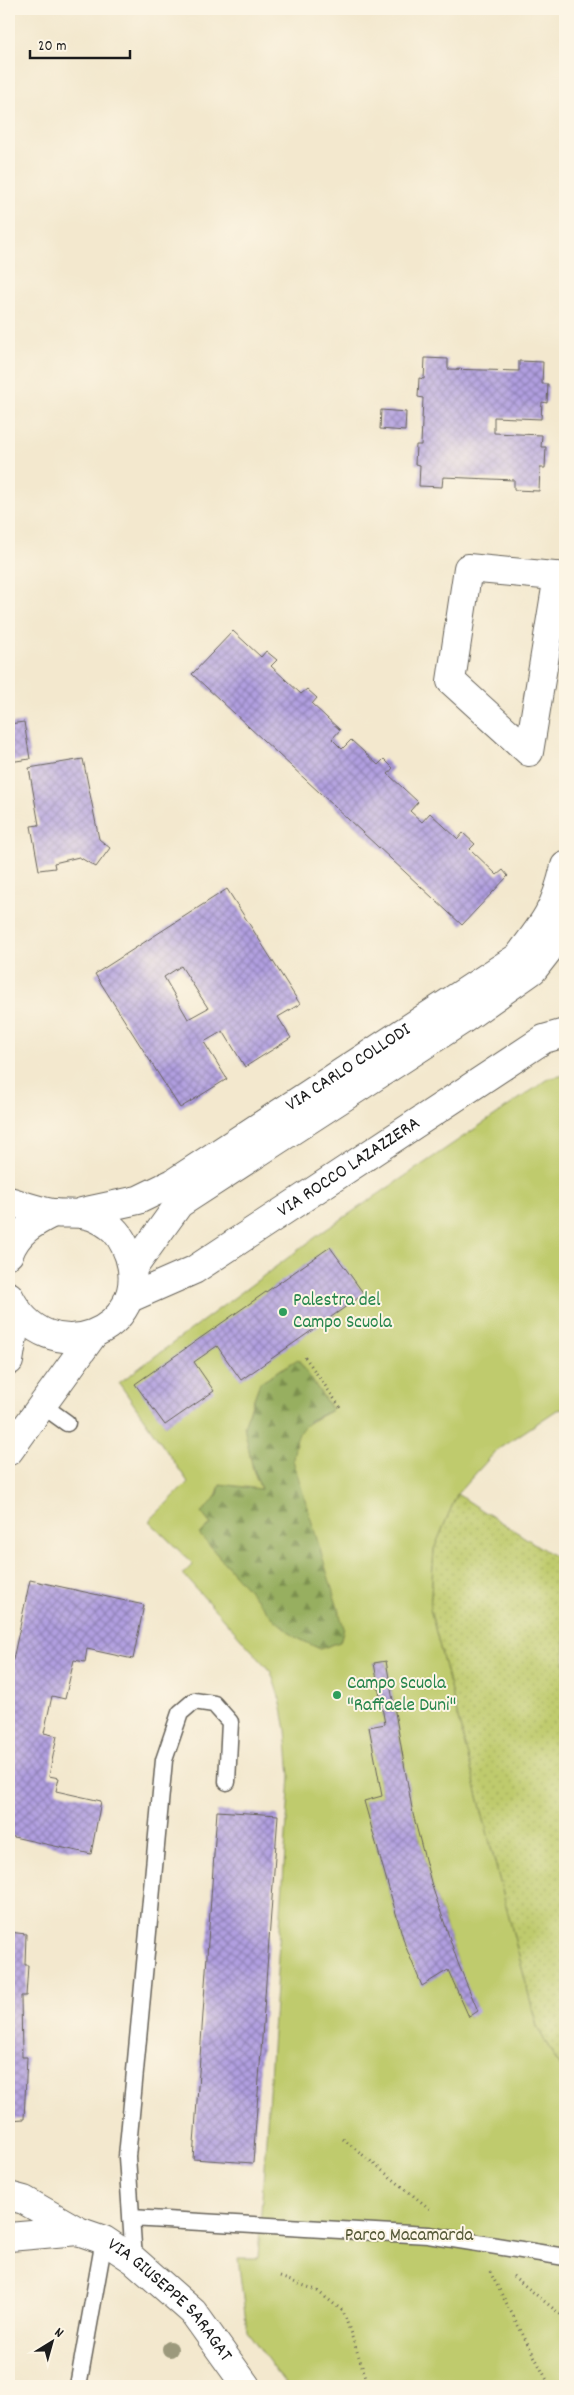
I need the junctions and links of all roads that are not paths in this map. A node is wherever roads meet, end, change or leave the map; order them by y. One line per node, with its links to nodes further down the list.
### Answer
1 (562, 577): 1 (street)
2 (565, 866): 6 (street, VIA CARLO COLLODI)
3 (565, 929): 9 (street, VIA CARLO COLLODI)
4 (565, 1033): 10 (street, VIA ROCCO LAZAZZERA)
5 (9, 1202): 7 (street)
6 (82, 1212): 7 (street, VIA CARLO COLLODI); 9 (street)
7 (52, 1213): 8 (street)
8 (9, 1254)
9 (133, 1268): 10 (street)
10 (128, 1299): 12 (street)
11 (13, 1304): 12 (street); 13 (street)
12 (93, 1335): 14 (street)
13 (9, 1361)
14 (42, 1405): 15 (lane); 16 (street)
15 (67, 1423)
16 (9, 1451)
17 (227, 1782): 19 (lane)
18 (9, 2196): 20 (street, VIA GIUSEPPE SARAGAT)
19 (131, 2218): 23 (lane); 24 (lane)
20 (78, 2231): 21 (street, VIA GIUSEPPE SARAGAT); 22 (street, VIA GIUSEPPE SARAGAT)
21 (9, 2237)
22 (104, 2240): 24 (street, VIA GIUSEPPE SARAGAT); 25 (lane)
23 (565, 2257)
24 (134, 2260): 26 (street, VIA GIUSEPPE SARAGAT)
25 (78, 2386)
26 (246, 2386)

